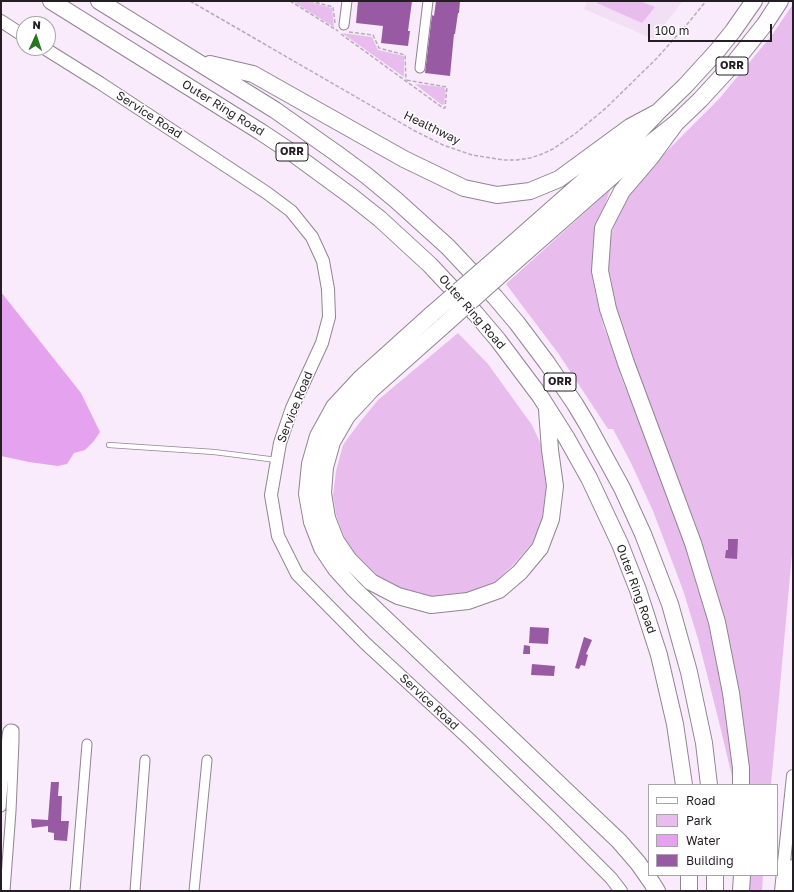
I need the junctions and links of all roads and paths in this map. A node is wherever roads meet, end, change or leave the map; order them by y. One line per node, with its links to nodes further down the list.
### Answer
1 (51, 1): 23 (highway, Outer Ring Road / ORR)
2 (99, 1): 16 (highway, ORR)
3 (190, 1): 8 (path, Healthway)
4 (290, 1): 13 (path)
5 (310, 1): 13 (path)
6 (347, 1): 12 (street)
7 (428, 1): 17 (street)
8 (706, 1)
9 (754, 1): 19 (highway, ORR)
10 (780, 1): 20 (highway, ORR)
11 (1, 21): 14 (main road)
12 (344, 25)
13 (336, 30): 18 (path); 18 (path)
14 (16, 31)
15 (56, 56): 25 (main road, Service Road)
16 (198, 62): 19 (highway); 32 (highway, ORR)
17 (420, 68)
18 (406, 80): 18 (path)
19 (658, 112): 21 (highway)
20 (676, 123): 21 (highway); 33 (highway)
21 (505, 260): 22 (highway, bridge)
22 (438, 320): 23 (highway); 46 (highway)
23 (547, 408): 31 (highway, Outer Ring Road / ORR)
24 (109, 445): 25 (lane)
25 (277, 460): 45 (main road, Service Road)
26 (4, 736): 34 (street); 36 (street)
27 (87, 744): 42 (street)
28 (145, 760): 43 (street)
29 (206, 760): 44 (street)
30 (793, 776): 50 (main road)
31 (684, 784)
32 (709, 784)
33 (741, 784)
34 (1, 807)
35 (1, 810): 36 (street)
36 (11, 811): 41 (street)
37 (793, 866): 51 (main road)
38 (689, 876): 47 (highway)
39 (715, 876): 48 (highway)
40 (742, 876): 49 (highway)
41 (5, 891)
42 (75, 891)
43 (135, 891)
44 (194, 891)
45 (620, 891)
46 (657, 891)
47 (689, 891)
48 (715, 891)
49 (741, 891)
50 (781, 891)
51 (791, 891)

